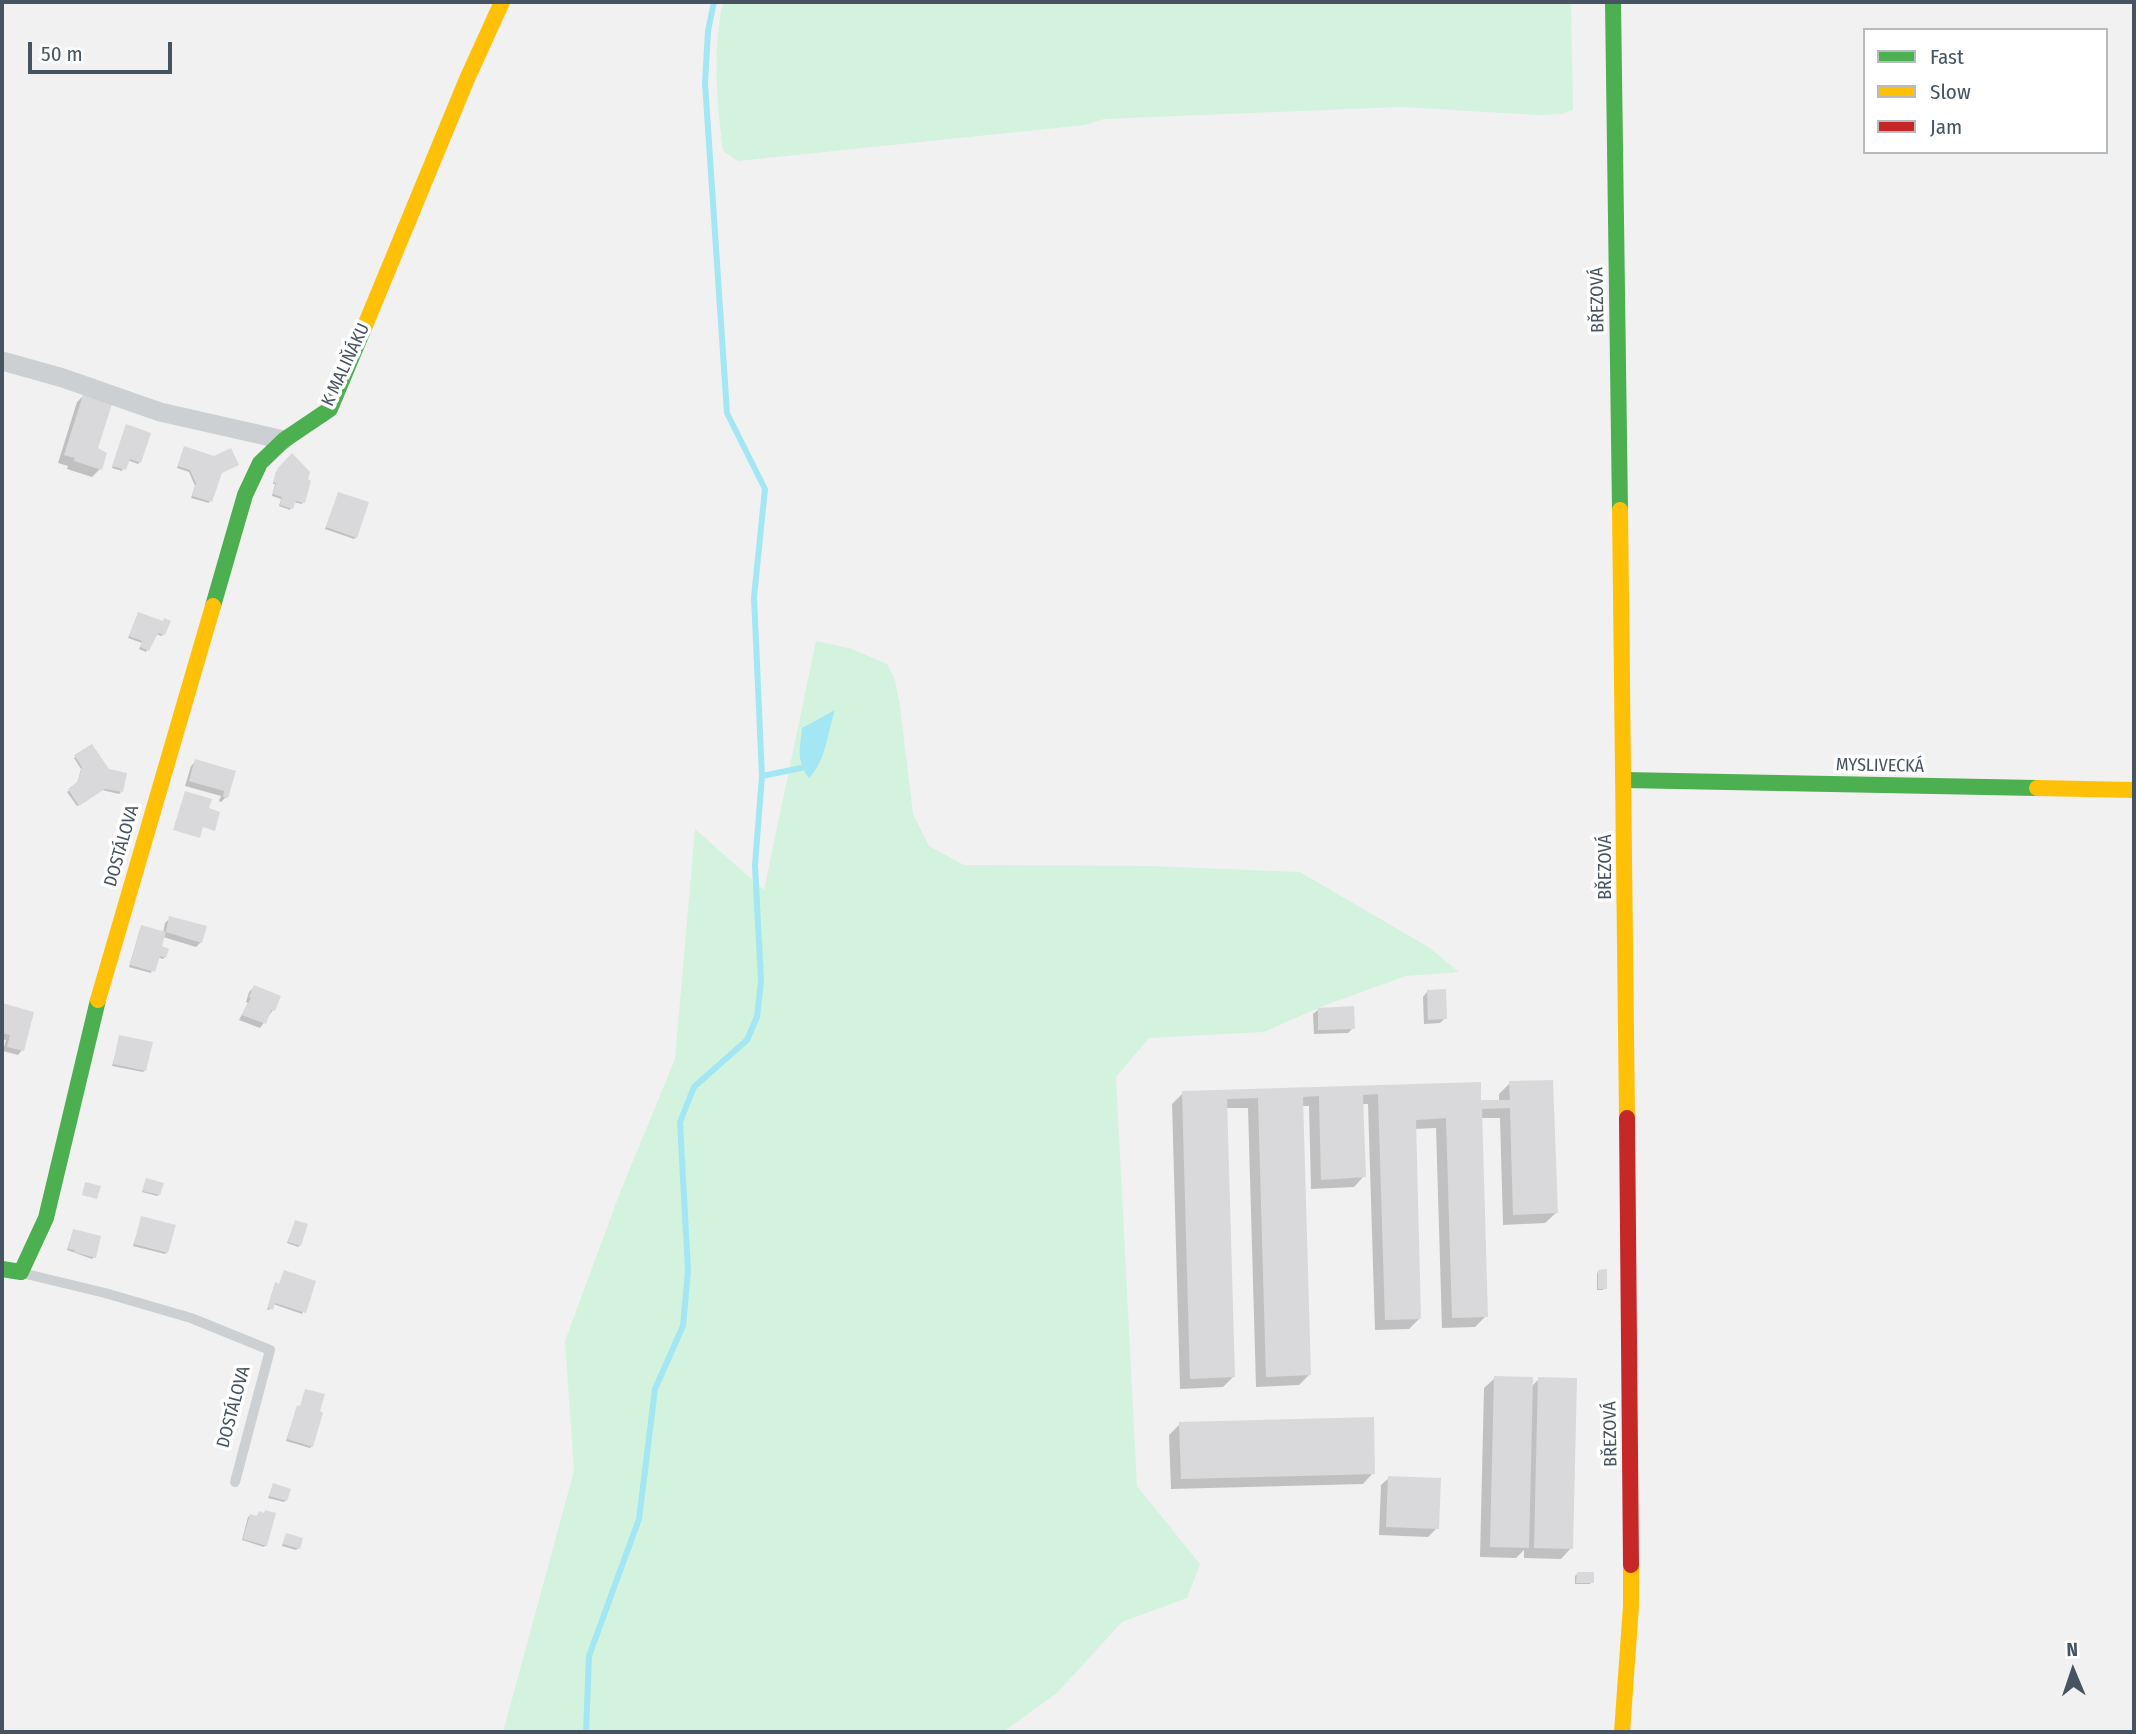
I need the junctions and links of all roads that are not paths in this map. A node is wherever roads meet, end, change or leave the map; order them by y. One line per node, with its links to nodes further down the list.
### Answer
1 (502, 2): 4 (street, K MALIŇÁKU)
2 (1613, 2): 5 (street, BŘEZOVÁ)
3 (2, 361): 4 (street)
4 (284, 440): 8 (street, DOSTÁLOVA)
5 (1624, 780): 6 (street, MYSLIVECKÁ); 10 (street, BŘEZOVÁ)
6 (2134, 790)
7 (2, 1269): 8 (street, DOSTÁLOVA)
8 (21, 1272): 9 (lane, DOSTÁLOVA)
9 (234, 1482)
10 (1622, 1732)

